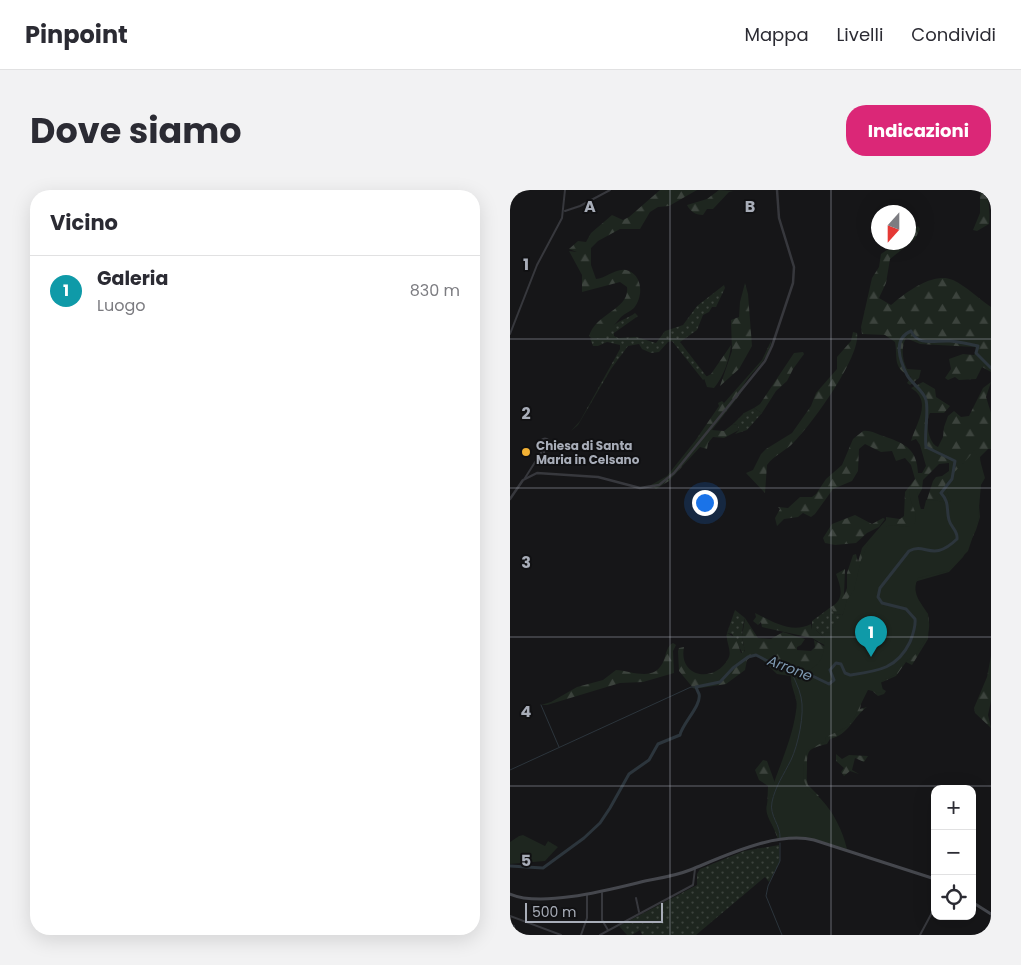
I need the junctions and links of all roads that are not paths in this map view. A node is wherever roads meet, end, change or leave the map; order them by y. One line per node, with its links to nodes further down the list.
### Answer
1 (565, 190): 4 (street)
2 (610, 190): 4 (street)
3 (777, 190): 7 (street)
4 (564, 211): 5 (street)
5 (510, 334)
6 (545, 448): 7 (street)
7 (525, 478): 8 (street)
8 (510, 499)
9 (701, 865): 10 (main road); 12 (street); 13 (main road)
10 (695, 868): 11 (main road); 12 (street)
11 (690, 870): 12 (street); 14 (main road)
12 (694, 877): 19 (street)
13 (931, 878)
14 (602, 893): 16 (main road); 25 (street)
15 (511, 894): 16 (main road)
16 (586, 895): 29 (street)
17 (636, 898): 19 (street)
18 (976, 905): 21 (main road)
19 (639, 913): 25 (street)
20 (931, 914): 32 (street)
21 (991, 914)
22 (510, 916): 26 (street)
23 (514, 926): 24 (street)
24 (510, 928)
25 (607, 931): 30 (street); 31 (street)
26 (552, 932): 27 (street); 28 (street)
27 (551, 935)
28 (561, 935)
29 (582, 935)
30 (600, 935)
31 (608, 935)
32 (920, 935)

